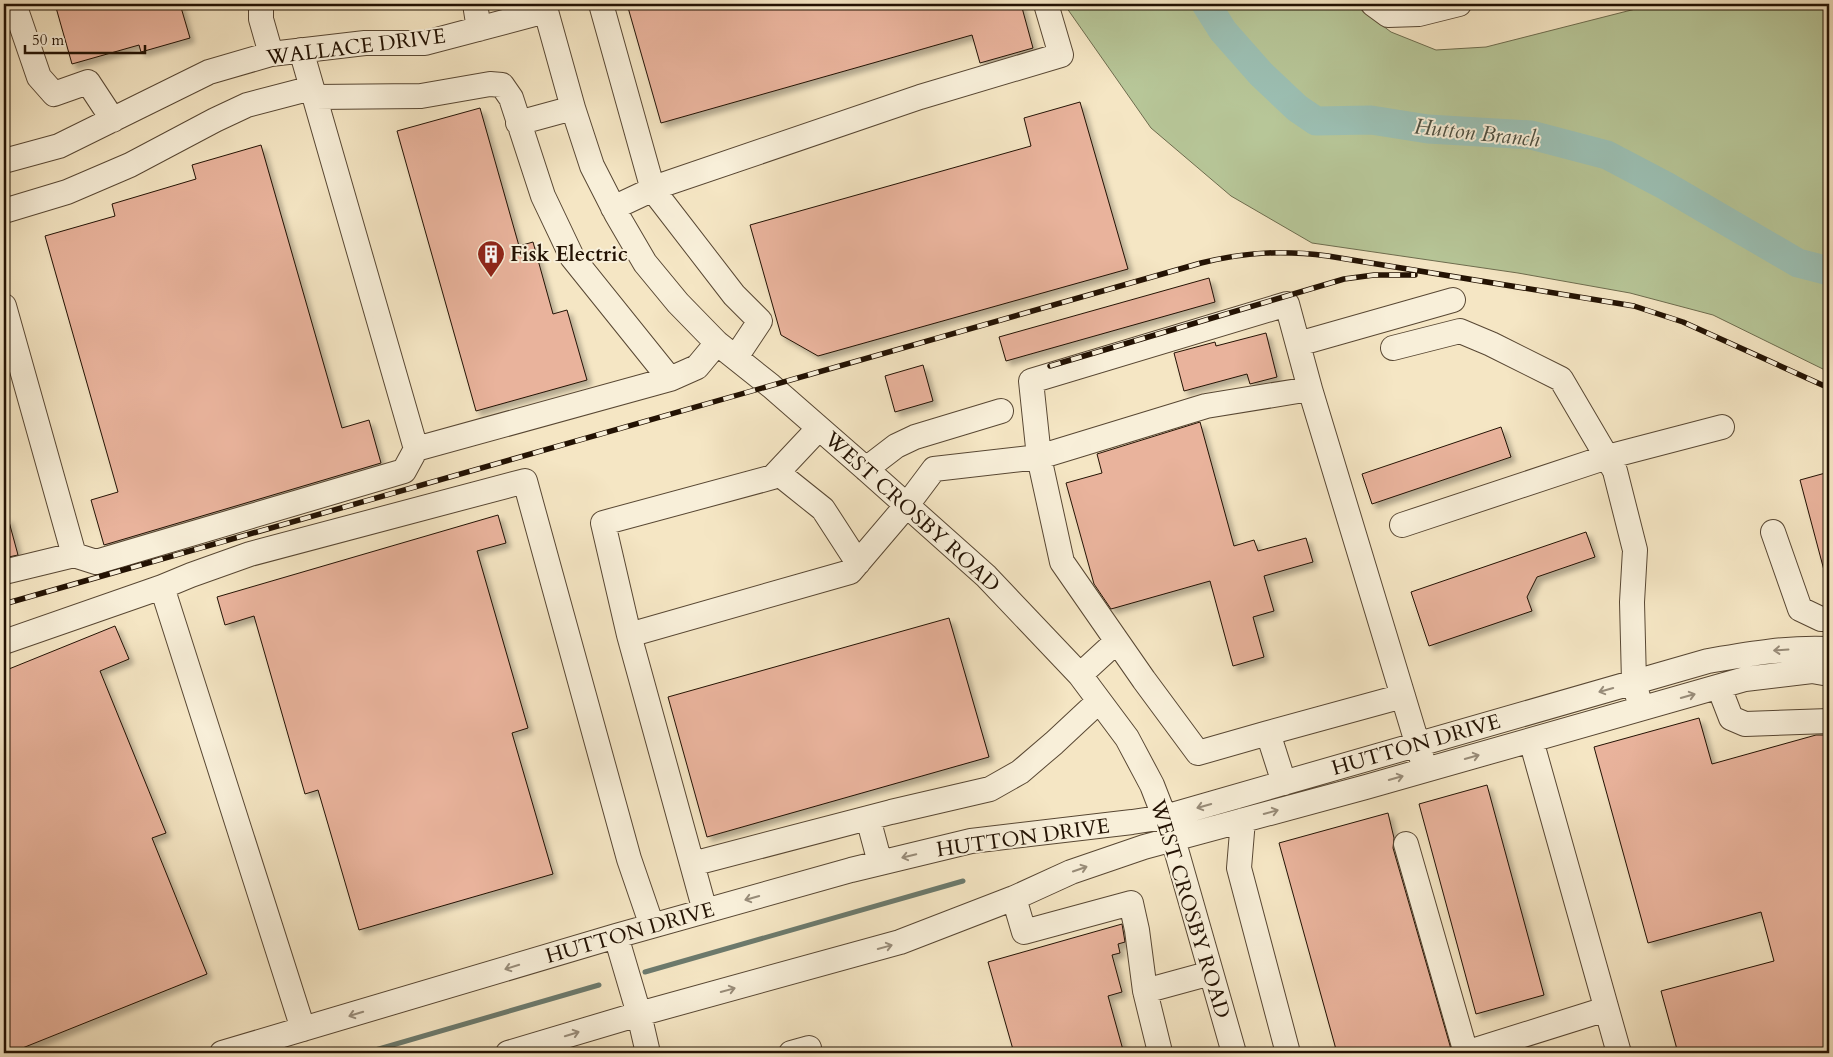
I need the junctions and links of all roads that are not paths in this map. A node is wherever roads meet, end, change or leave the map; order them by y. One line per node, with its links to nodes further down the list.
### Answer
1 (14, 4): 14 (street)
2 (261, 4): 11 (street)
3 (475, 4): 9 (street)
4 (601, 4): 17 (street)
5 (1046, 4): 17 (street)
6 (1373, 4): 7 (street)
7 (1458, 4)
8 (545, 8): 9 (street, WALLACE DRIVE); 13 (street, WEST CROSBY ROAD)
9 (479, 29): 10 (street, WALLACE DRIVE)
10 (301, 50): 11 (street, WALLACE DRIVE); 12 (street)
11 (271, 54): 14 (street, WALLACE DRIVE)
12 (313, 92): 15 (street); 19 (street); 31 (street)
13 (573, 108): 15 (street); 18 (street, WEST CROSBY ROAD)
14 (112, 120): 16 (street, WALLACE DRIVE)
15 (518, 123): 26 (street)
16 (5, 154)
17 (653, 190): 18 (street); 25 (street)
18 (613, 208): 22 (street, WEST CROSBY ROAD)
19 (4, 211)
20 (1453, 300): 23 (street)
21 (4, 306): 39 (street)
22 (717, 343): 25 (street, WEST CROSBY ROAD); 26 (street)
23 (1298, 344): 27 (street); 32 (street)
24 (1392, 348): 33 (street)
25 (736, 357): 30 (street, WEST CROSBY ROAD)
26 (670, 379): 31 (street)
27 (1310, 389): 32 (street); 52 (street)
28 (1001, 412): 34 (street)
29 (1722, 426): 33 (street)
30 (819, 428): 34 (street, WEST CROSBY ROAD); 35 (street)
31 (416, 449): 39 (street)
32 (1039, 456): 36 (street); 45 (street)
33 (1607, 458): 37 (street); 50 (street)
34 (866, 469): 36 (street, WEST CROSBY ROAD)
35 (778, 473): 40 (street); 44 (street)
36 (907, 505): 40 (street); 49 (street, WEST CROSBY ROAD)
37 (1402, 525)
38 (1773, 532): 43 (street)
39 (74, 555): 41 (street)
40 (858, 563): 44 (street)
41 (4, 572)
42 (162, 587): 46 (street); 70 (street); 76 (street)
43 (1829, 619)
44 (629, 635): 67 (street)
45 (1117, 641): 49 (street); 56 (street)
46 (4, 642)
47 (1829, 649): 50 (street, HUTTON DRIVE, one-way to 50)
48 (1829, 674): 51 (street, HUTTON DRIVE)
49 (1080, 675): 53 (street, WEST CROSBY ROAD)
50 (1634, 682): 54 (street); 58 (street, HUTTON DRIVE, one-way to 58)
51 (1719, 687): 54 (street, HUTTON DRIVE, one-way to 51); 55 (street)
52 (1402, 696): 56 (street); 58 (street)
53 (1099, 700): 61 (street, WEST CROSBY ROAD); 62 (street)
54 (1642, 709): 57 (street, HUTTON DRIVE)
55 (1829, 721)
56 (1268, 732): 60 (street)
57 (1531, 740): 59 (street, HUTTON DRIVE, one-way to 57); 74 (street)
58 (1417, 744): 59 (street); 60 (street, HUTTON DRIVE)
59 (1425, 770): 63 (street, HUTTON DRIVE, one-way to 59)
60 (1284, 783): 61 (street, HUTTON DRIVE, one-way to 61)
61 (1165, 817): 64 (street, WEST CROSBY ROAD); 66 (street, HUTTON DRIVE, one-way to 66)
62 (868, 818): 66 (street); 67 (street)
63 (1243, 820): 64 (street, HUTTON DRIVE); 84 (street)
64 (1173, 839): 68 (street, HUTTON DRIVE, one-way to 64); 72 (street, WEST CROSBY ROAD)
65 (1406, 844): 85 (street)
66 (880, 863): 69 (street, HUTTON DRIVE, one-way to 69)
67 (692, 864): 69 (street)
68 (1014, 898): 73 (street); 75 (street, HUTTON DRIVE, one-way to 68)
69 (705, 911): 70 (street, HUTTON DRIVE)
70 (652, 926): 71 (street, HUTTON DRIVE)
71 (616, 936): 75 (street); 76 (street, HUTTON DRIVE, one-way to 76)
72 (1211, 973): 73 (street); 83 (street, WEST CROSBY ROAD)
73 (1145, 991): 77 (street)
74 (1606, 1009): 85 (street); 86 (street)
75 (639, 1014): 79 (street, HUTTON DRIVE, one-way to 75); 80 (street)
76 (303, 1030): 78 (street, HUTTON DRIVE)
77 (1160, 1052)
78 (222, 1053)
79 (508, 1053)
80 (648, 1053)
81 (791, 1053): 82 (street)
82 (810, 1053)
83 (1234, 1053)
84 (1288, 1053)
85 (1466, 1053)
86 (1619, 1053)

